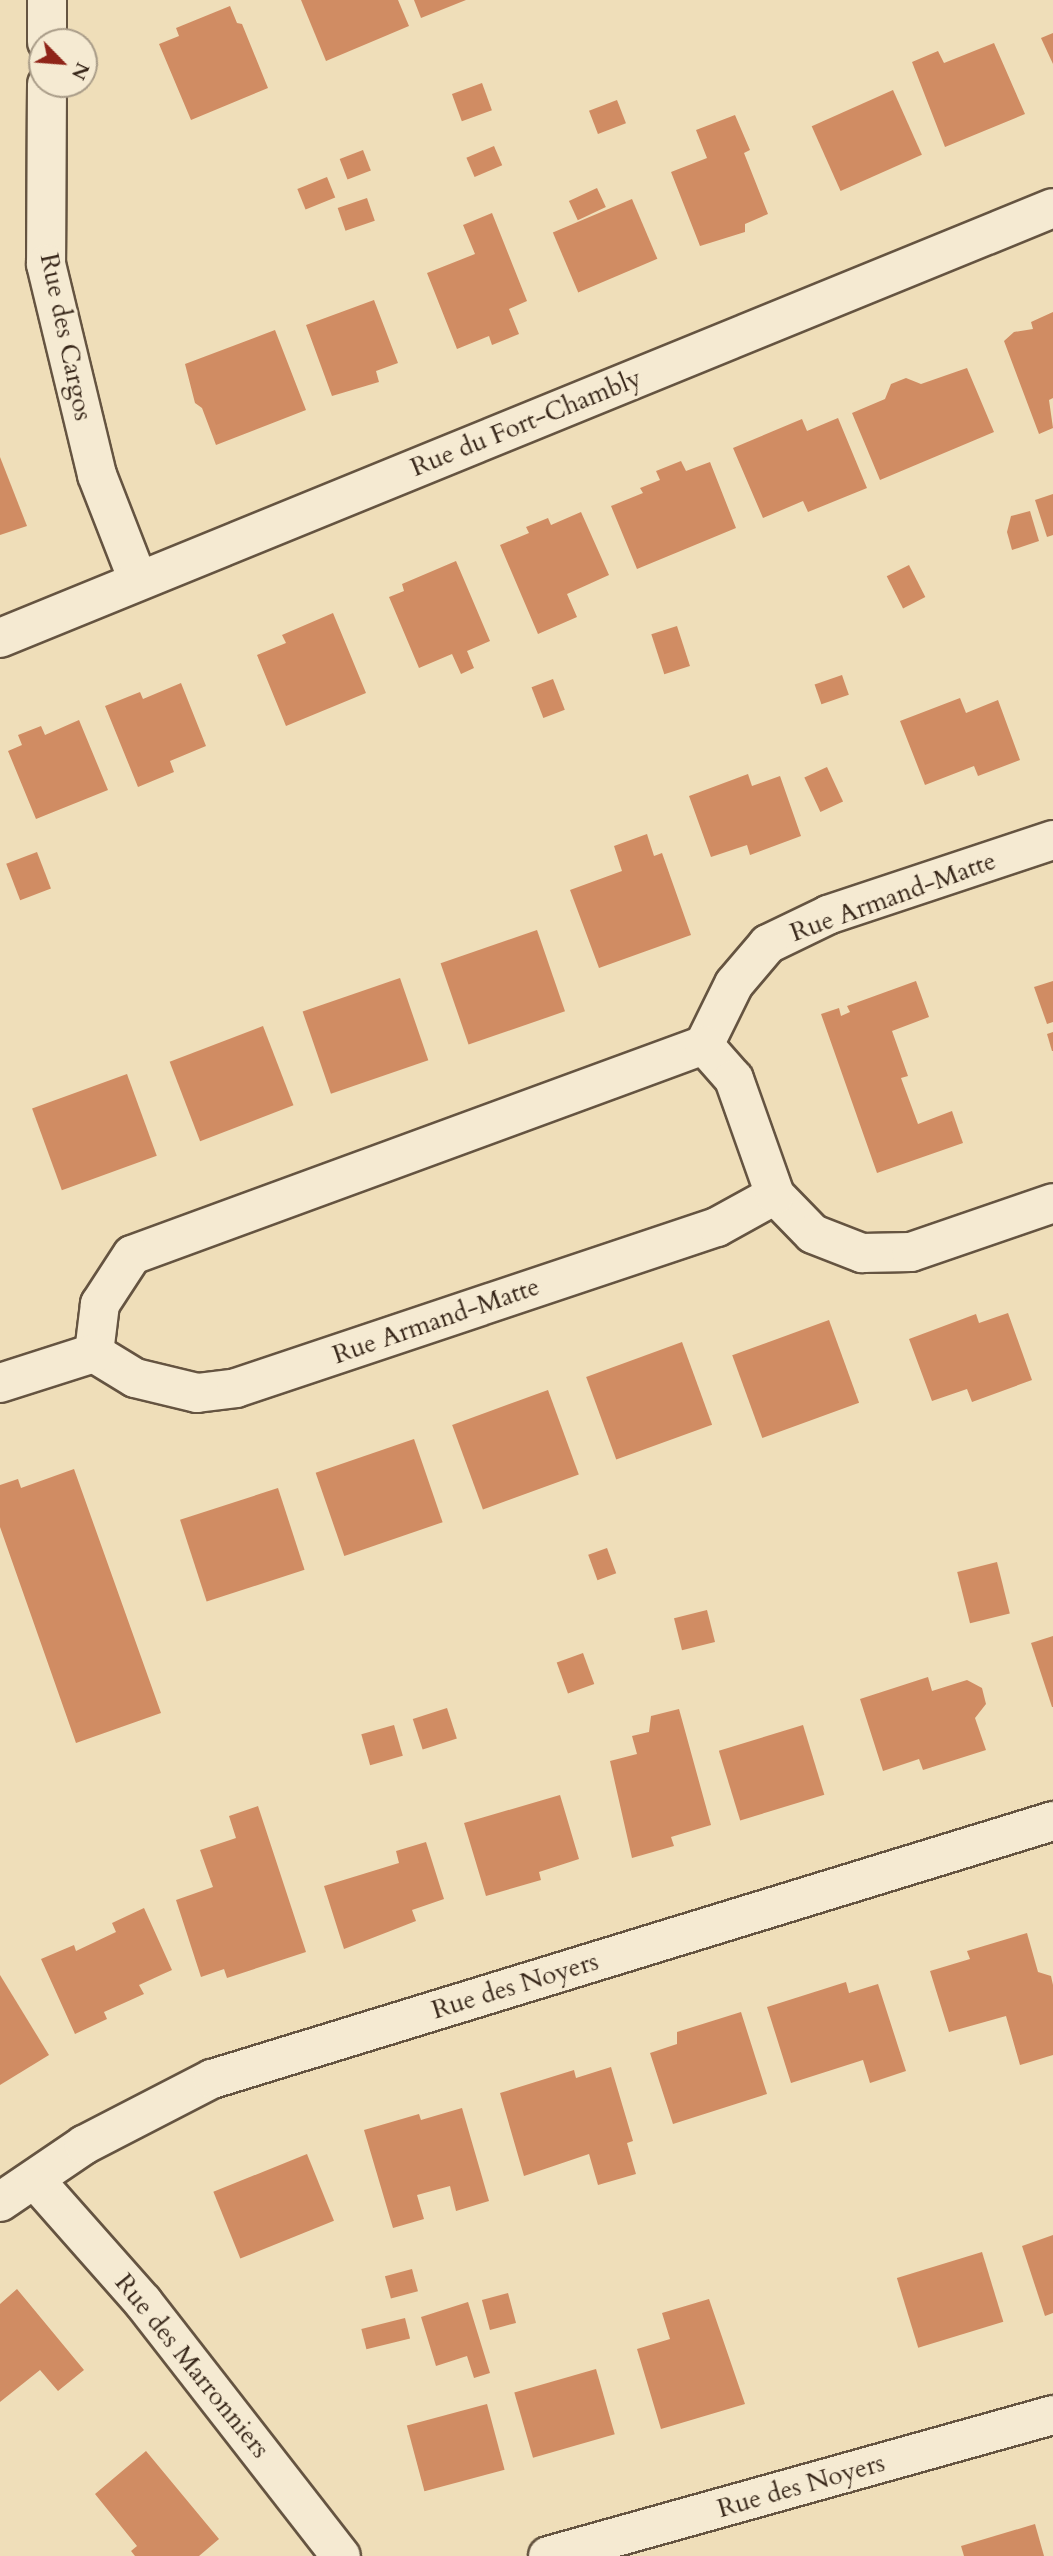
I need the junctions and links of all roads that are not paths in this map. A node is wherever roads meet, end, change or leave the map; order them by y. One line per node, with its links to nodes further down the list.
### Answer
1 (47, 0): 2 (street)
2 (47, 28)
3 (47, 98): 5 (street, Rue des Cargos)
4 (1053, 208): 5 (street, Rue du Fort-Chambly)
5 (138, 580): 6 (street, Rue du Fort-Chambly)
6 (0, 638)
7 (1053, 840): 8 (street, Rue Armand-Matte)
8 (704, 1045): 9 (street); 11 (street)
9 (775, 1195): 10 (street); 11 (street, Rue Armand-Matte)
10 (1053, 1203)
11 (94, 1353): 12 (street)
12 (0, 1383)
13 (1053, 1821): 14 (street, Rue des Noyers)
14 (36, 2181): 15 (street, Rue des Noyers); 17 (street, Rue des Marronniers)
15 (0, 2202)
16 (1053, 2415): 18 (street, Rue des Noyers)
17 (341, 2556)
18 (548, 2556)

